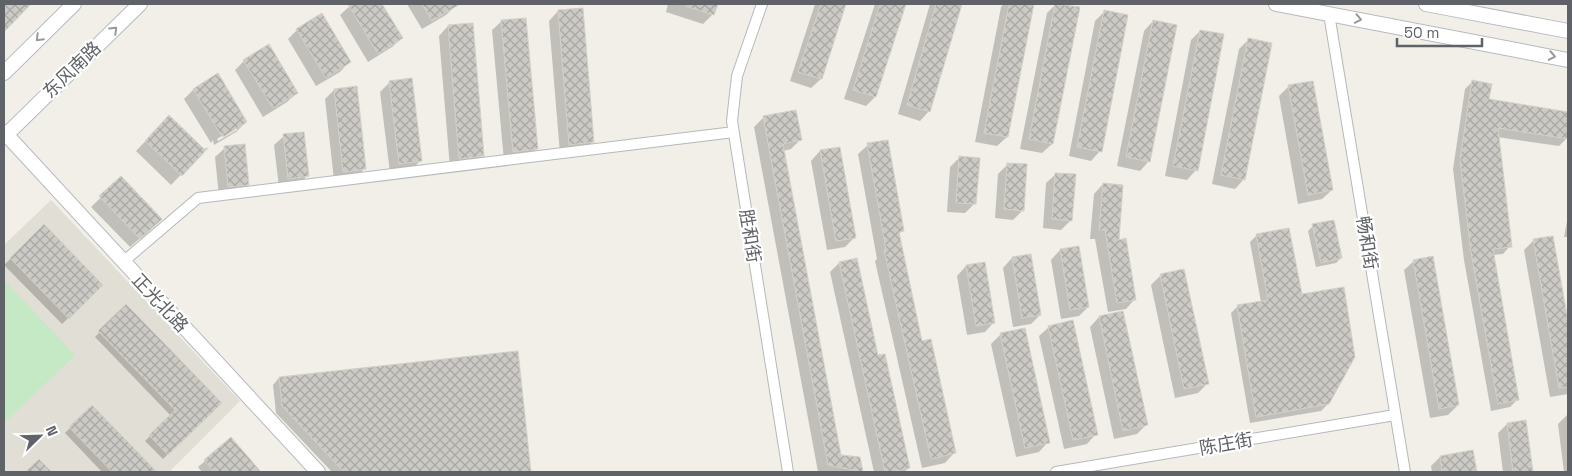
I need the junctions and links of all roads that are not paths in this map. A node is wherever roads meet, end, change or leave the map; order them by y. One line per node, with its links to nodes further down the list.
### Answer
1 (74, 4): 9 (street, one-way to 9)
2 (140, 4): 11 (street, 东风南路, one-way to 2)
3 (762, 4): 10 (street, 胜和街)
4 (1276, 4): 6 (street)
5 (1426, 4): 7 (street)
6 (1329, 14): 8 (street, one-way to 8); 13 (street, 畅和街)
7 (1568, 31)
8 (1568, 60)
9 (4, 73)
10 (734, 132): 12 (street); 15 (street, 胜和街)
11 (4, 135): 12 (street, 正光北路)
12 (123, 262): 14 (street, 正光北路)
13 (1395, 415): 16 (street, 陈庄街); 17 (street, 畅和街)
14 (318, 472)
15 (788, 472)
16 (1056, 472)
17 (1405, 472)

